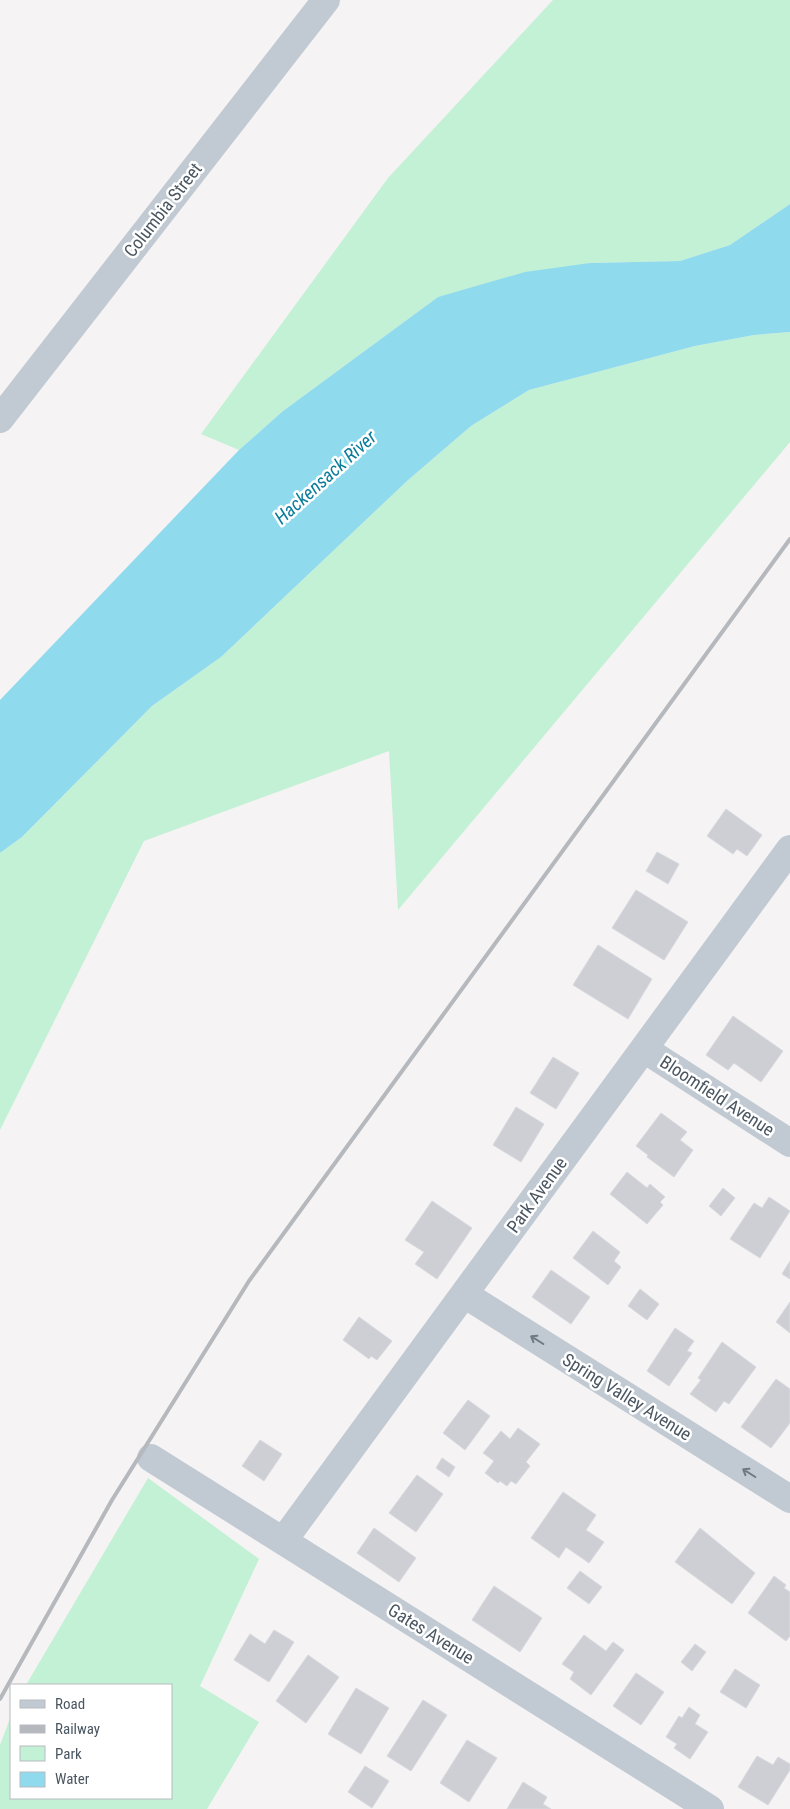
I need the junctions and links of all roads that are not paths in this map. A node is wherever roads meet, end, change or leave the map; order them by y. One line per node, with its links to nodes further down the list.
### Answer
1 (326, 0): 2 (street, Columbia Street)
2 (0, 419)
3 (790, 848): 4 (street, Park Avenue)
4 (644, 1049): 5 (street, Bloomfield Avenue); 6 (street, Park Avenue)
5 (790, 1142)
6 (464, 1294): 8 (street, Spring Valley Avenue, one-way to 6); 9 (street, Park Avenue)
7 (151, 1458): 9 (street, Gates Avenue)
8 (790, 1499)
9 (283, 1541): 10 (street, Gates Avenue)
10 (710, 1809)

